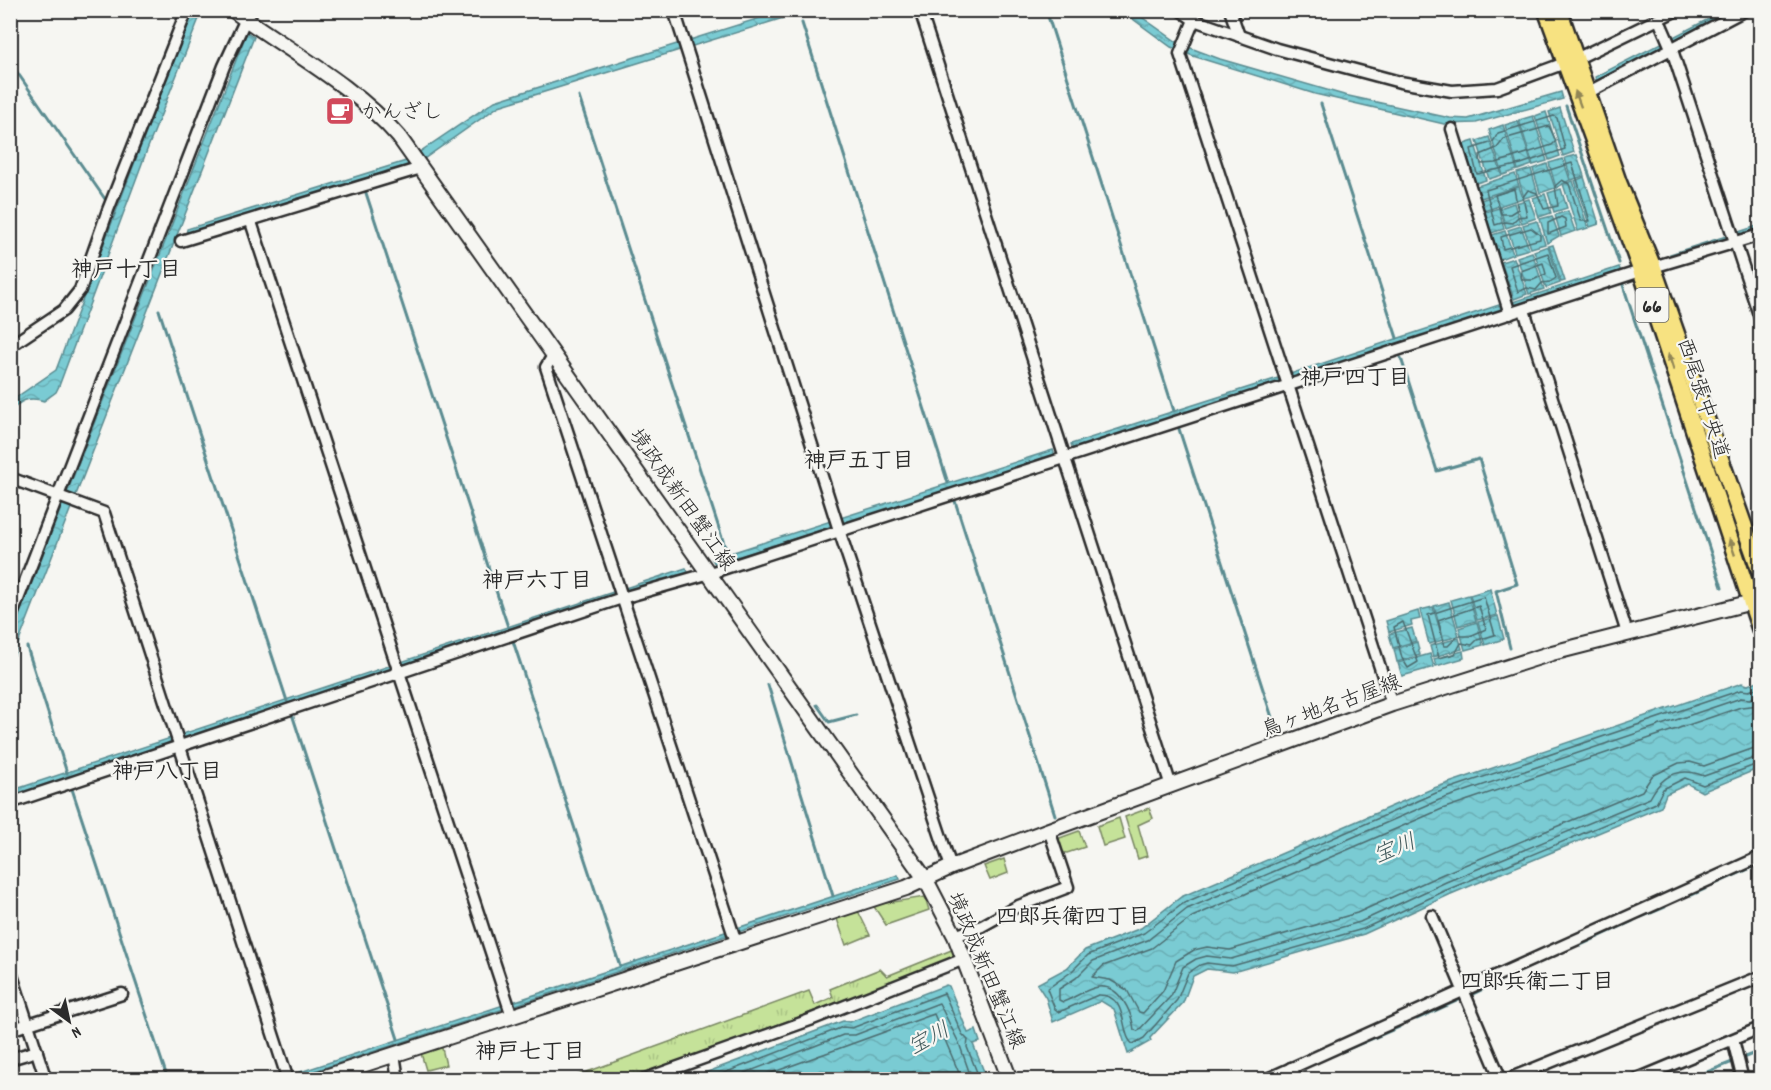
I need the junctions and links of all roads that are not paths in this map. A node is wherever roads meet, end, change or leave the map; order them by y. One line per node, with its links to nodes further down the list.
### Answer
1 (187, 10): 28 (street)
2 (233, 10): 11 (main road, 境政成新田蟹江線)
3 (674, 10): 34 (street)
4 (920, 10): 31 (street)
5 (1180, 10): 12 (street)
6 (1230, 10): 14 (street)
7 (1546, 10): 16 (main road, 西尾張中央道 / 66)
8 (1559, 10): 16 (main road, 西尾張中央道 / 66)
9 (1677, 10): 13 (street)
10 (1745, 10): 15 (street)
11 (248, 15): 19 (main road, 境政成新田蟹江線); 33 (street)
12 (1194, 20): 14 (street); 30 (street)
13 (1659, 20): 15 (street); 16 (street)
14 (1239, 36): 16 (street)
15 (1672, 50): 17 (street); 22 (street)
16 (1570, 61): 17 (main road, 西尾張中央道 / 66); 24 (main road, 西尾張中央道 / 66, one-way to 16)
17 (1589, 92): 24 (main road, 西尾張中央道 / 66)
18 (1452, 129): 26 (street)
19 (421, 168): 20 (street); 29 (main road, 境政成新田蟹江線)
20 (251, 222): 23 (street); 42 (street)
21 (1761, 235): 22 (street)
22 (1734, 238): 24 (street); 27 (street)
23 (181, 241)
24 (1647, 269): 25 (street); 35 (main road, 西尾張中央道 / 66); 38 (main road, 西尾張中央道 / 66, one-way to 24)
25 (1524, 310): 26 (street); 41 (street)
26 (1510, 314): 30 (street)
27 (1761, 318)
28 (10, 346)
29 (554, 354): 36 (main road, 境政成新田蟹江線); 37 (street)
30 (1289, 387): 31 (street); 43 (street)
31 (1065, 458): 34 (street); 45 (street)
32 (10, 478): 33 (street)
33 (61, 496): 39 (street); 44 (street)
34 (837, 525): 36 (street); 49 (street)
35 (1761, 571)
36 (710, 573): 37 (street); 50 (main road, 境政成新田蟹江線)
37 (621, 594): 42 (street); 52 (street)
38 (1756, 602): 40 (main road, 西尾張中央道 / 66); 41 (main road, 鳥ヶ地名古屋線)
39 (10, 620)
40 (1761, 629)
41 (1628, 633): 43 (main road, 鳥ヶ地名古屋線)
42 (397, 669): 44 (street); 59 (street)
43 (1392, 704): 45 (main road, 鳥ヶ地名古屋線)
44 (178, 742): 46 (street); 68 (street)
45 (1171, 786): 47 (main road, 鳥ヶ地名古屋線)
46 (10, 803)
47 (1049, 830): 49 (main road, 鳥ヶ地名古屋線); 53 (street)
48 (1761, 857): 57 (street)
49 (951, 867): 50 (main road, 鳥ヶ地名古屋線)
50 (926, 880): 52 (main road, 鳥ヶ地名古屋線); 53 (main road, 境政成新田蟹江線)
51 (1432, 916): 57 (street)
52 (734, 935): 59 (main road, 鳥ヶ地名古屋線)
53 (955, 936): 54 (main road, 境政成新田蟹江線)
54 (964, 959): 72 (street); 73 (main road, 境政成新田蟹江線)
55 (10, 969): 60 (street)
56 (1761, 977): 77 (street)
57 (1464, 991): 67 (street); 76 (street)
58 (122, 994): 60 (street)
59 (510, 1009): 65 (main road, 鳥ヶ地名古屋線)
60 (29, 1025): 62 (street); 64 (street)
61 (1761, 1028): 63 (street)
62 (10, 1030)
63 (1733, 1040): 78 (street); 79 (street)
64 (37, 1051): 66 (street); 69 (street)
65 (394, 1054): 70 (main road, 鳥ヶ地名古屋線); 71 (street)
66 (10, 1059)
67 (1291, 1068): 74 (street); 75 (street)
68 (287, 1077)
69 (46, 1080)
70 (316, 1080)
71 (398, 1080)
72 (642, 1080)
73 (1010, 1080)
74 (1265, 1080)
75 (1297, 1080)
76 (1501, 1080)
77 (1506, 1080)
78 (1635, 1080)
79 (1743, 1080)

